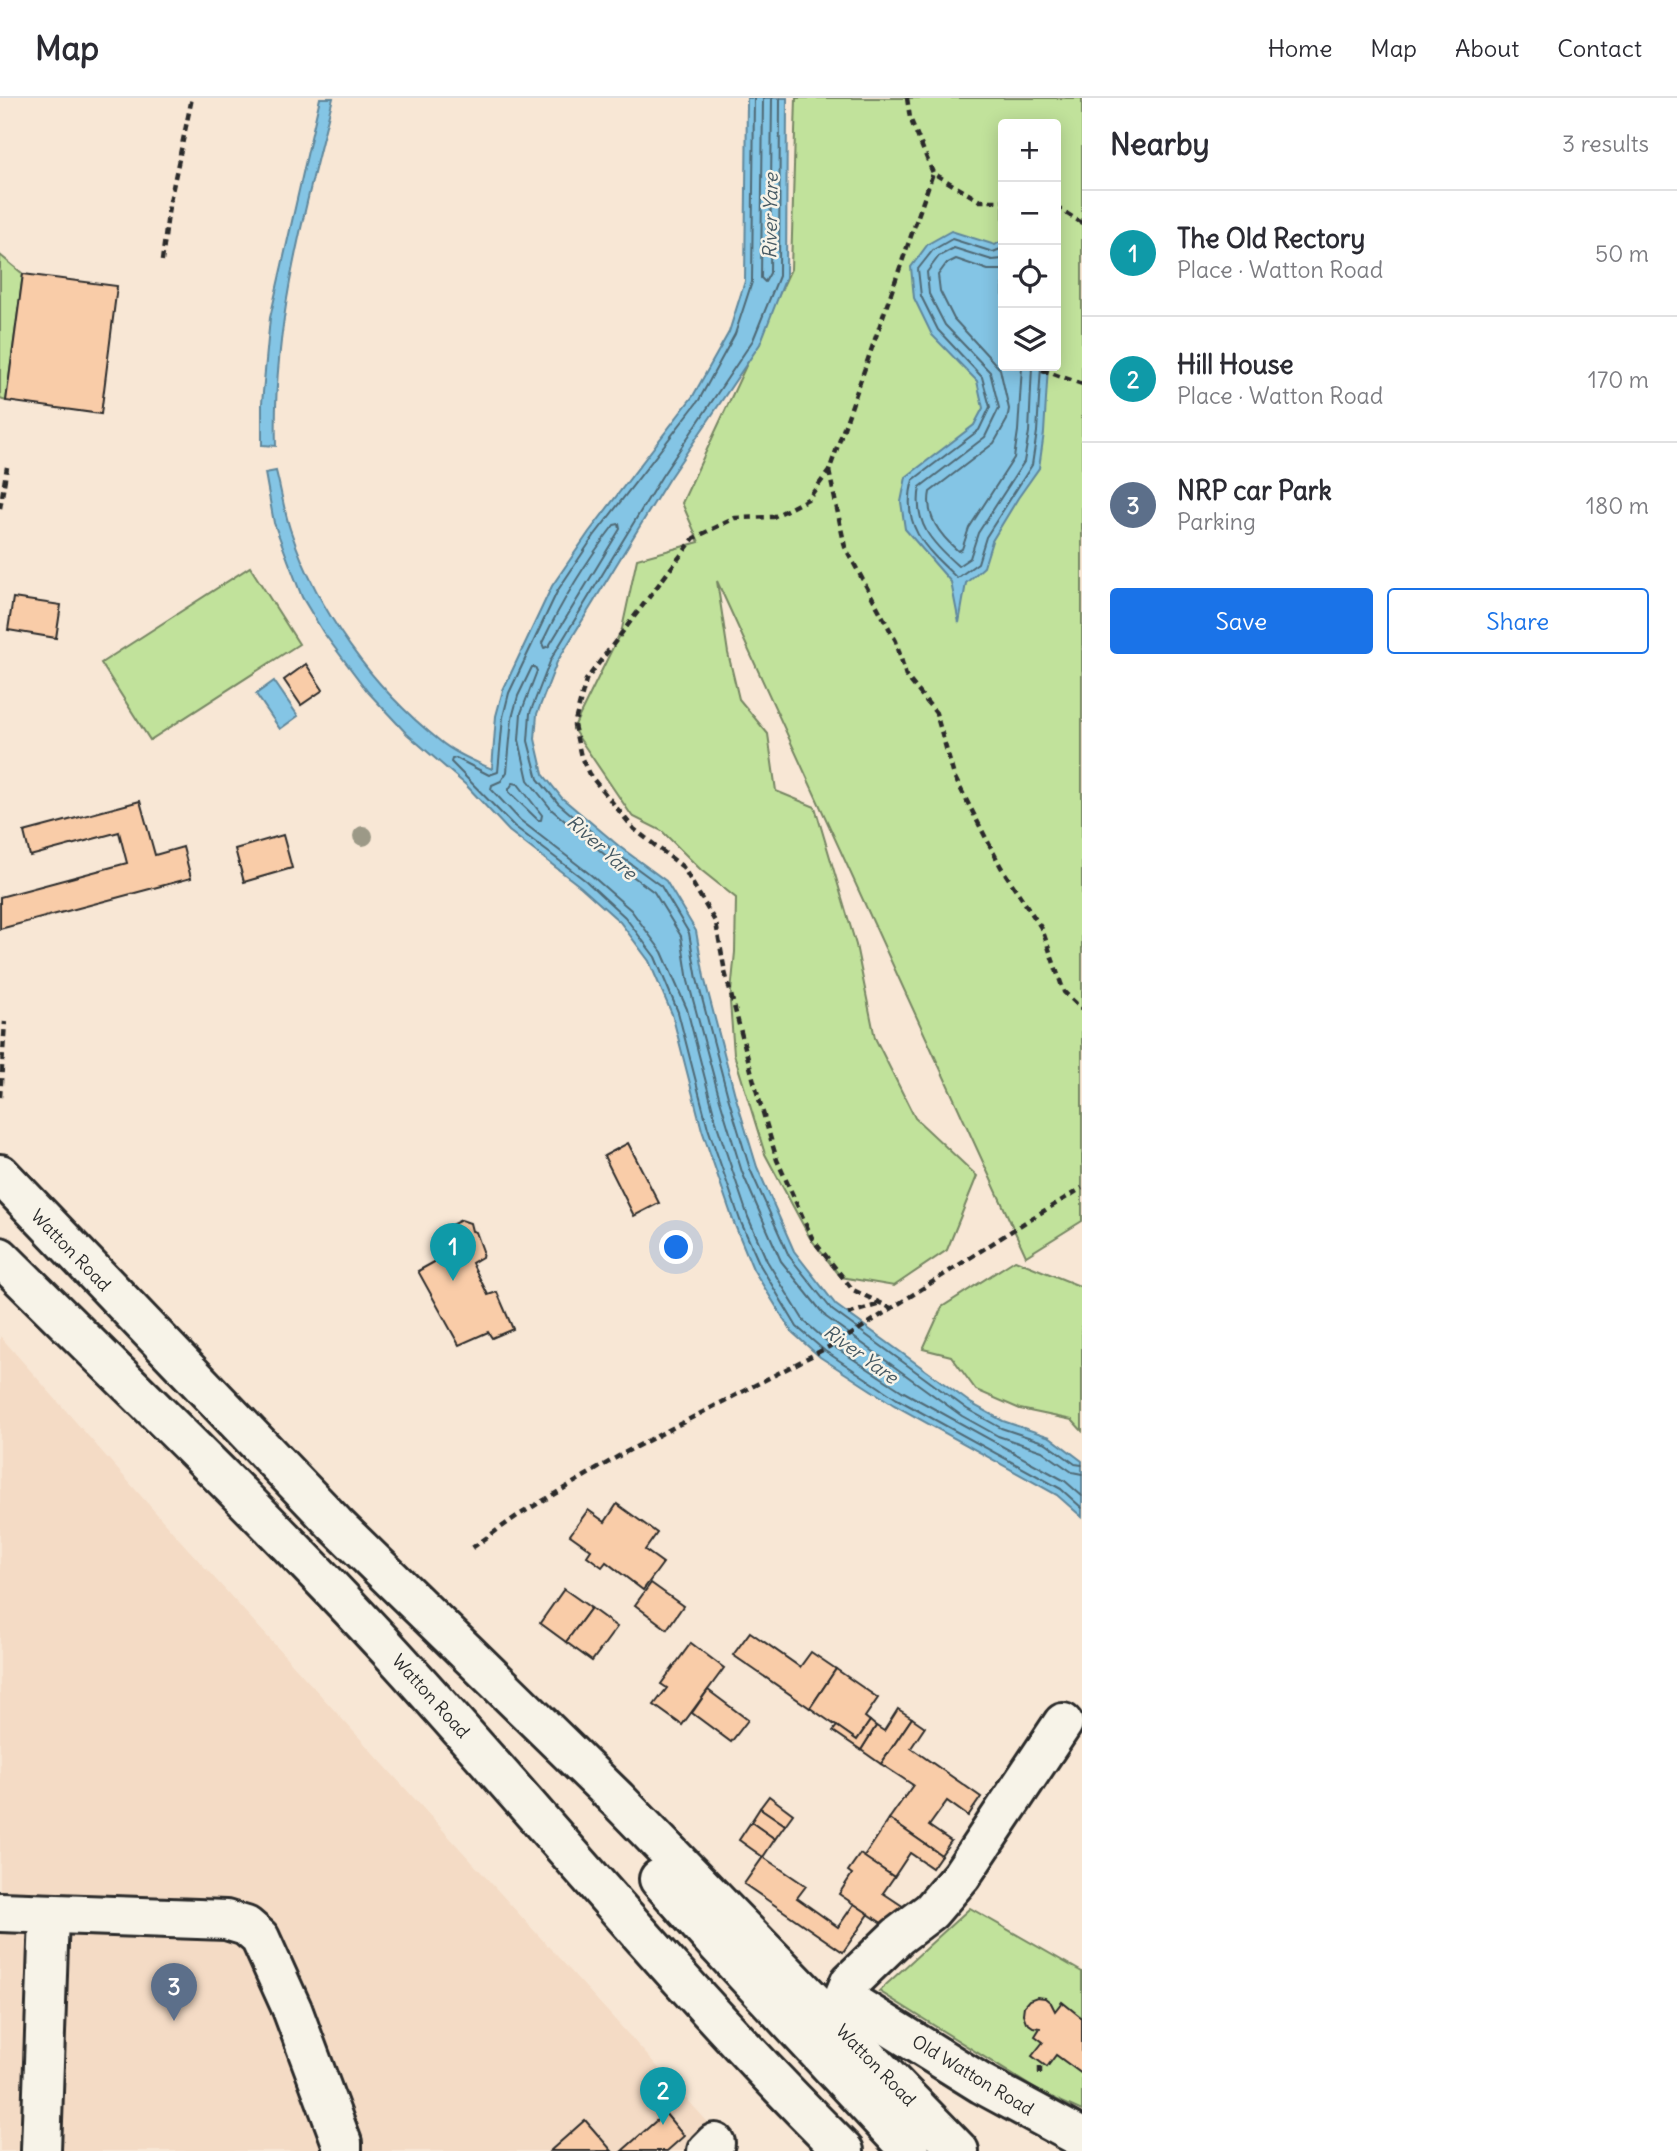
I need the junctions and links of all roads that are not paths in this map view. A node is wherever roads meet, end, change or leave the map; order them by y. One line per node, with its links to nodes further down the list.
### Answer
1 (0, 1174): 3 (main road, Watton Road)
2 (0, 1258): 10 (main road, Watton Road)
3 (436, 1624): 11 (main road, Watton Road); 12 (main road, Watton Road)
4 (1063, 1723): 7 (main road, Old Watton Road)
5 (0, 1912): 6 (main road)
6 (49, 1915): 8 (main road); 9 (main road)
7 (1082, 2138)
8 (41, 2151)
9 (342, 2151)
10 (844, 2151)
11 (910, 2151)
12 (959, 2151)

